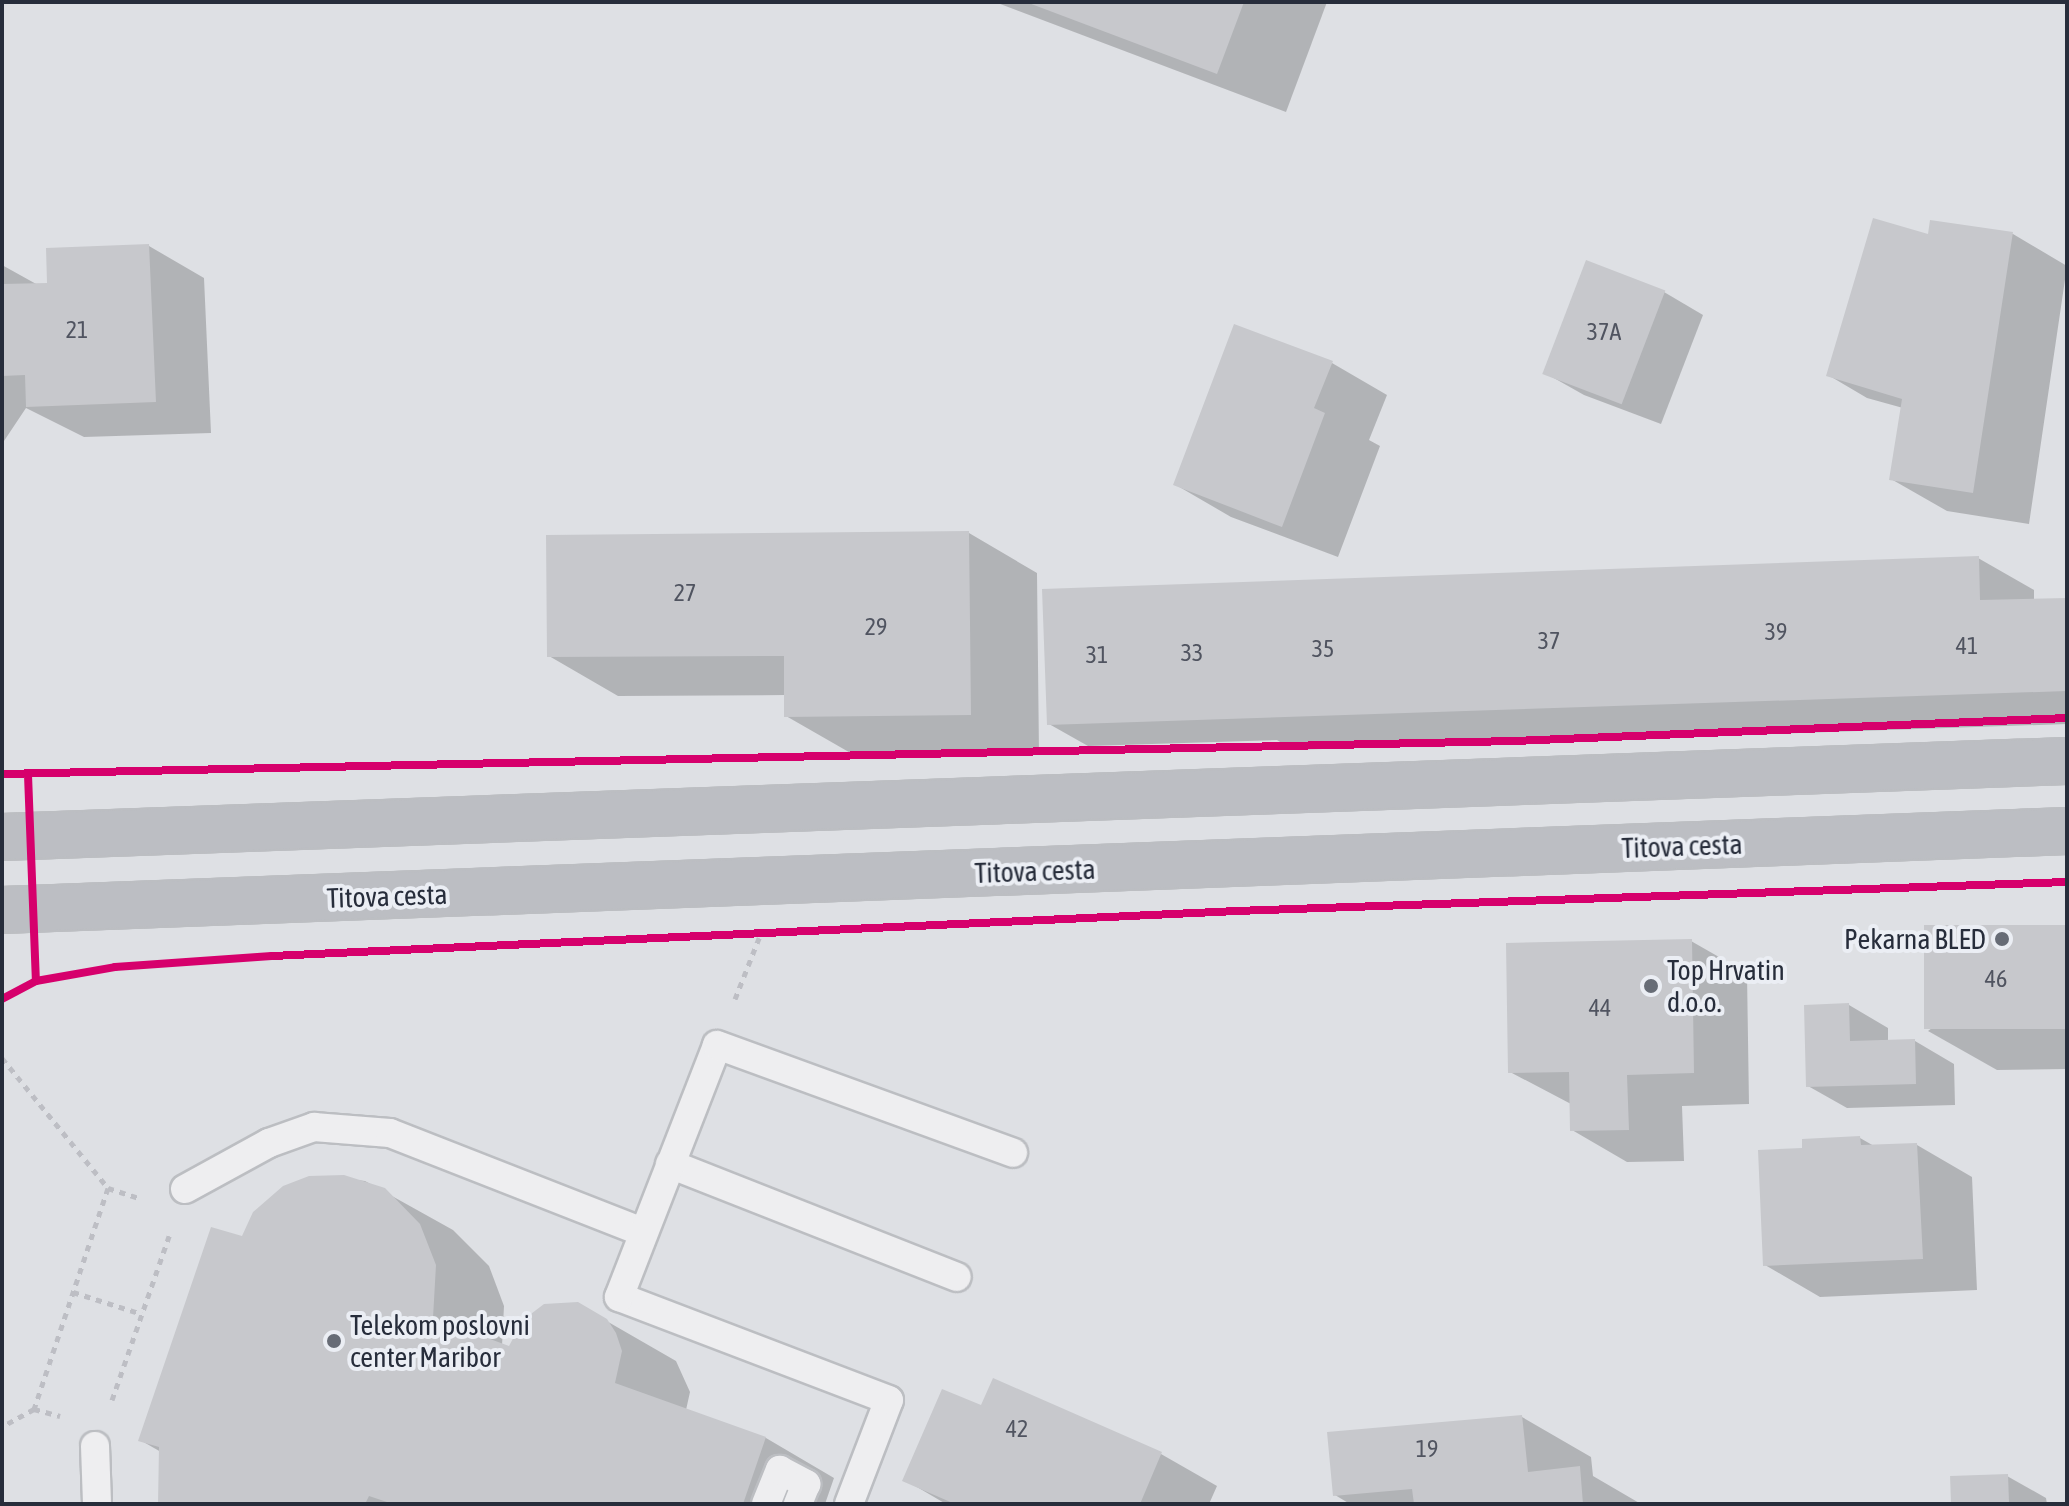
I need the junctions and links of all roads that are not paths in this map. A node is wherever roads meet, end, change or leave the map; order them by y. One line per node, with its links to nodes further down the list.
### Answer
1 (2067, 761): 3 (main road)
2 (2067, 831): 4 (main road, Titova cesta)
3 (2, 837)
4 (2, 910)
5 (1013, 1153): 6 (lane)
6 (670, 1164): 8 (lane); 9 (lane)
7 (185, 1189): 8 (lane)
8 (643, 1232): 14 (lane)
9 (957, 1277)
10 (95, 1446): 11 (lane)
11 (97, 1504)
12 (766, 1504): 13 (lane)
13 (798, 1504)
14 (849, 1504)

